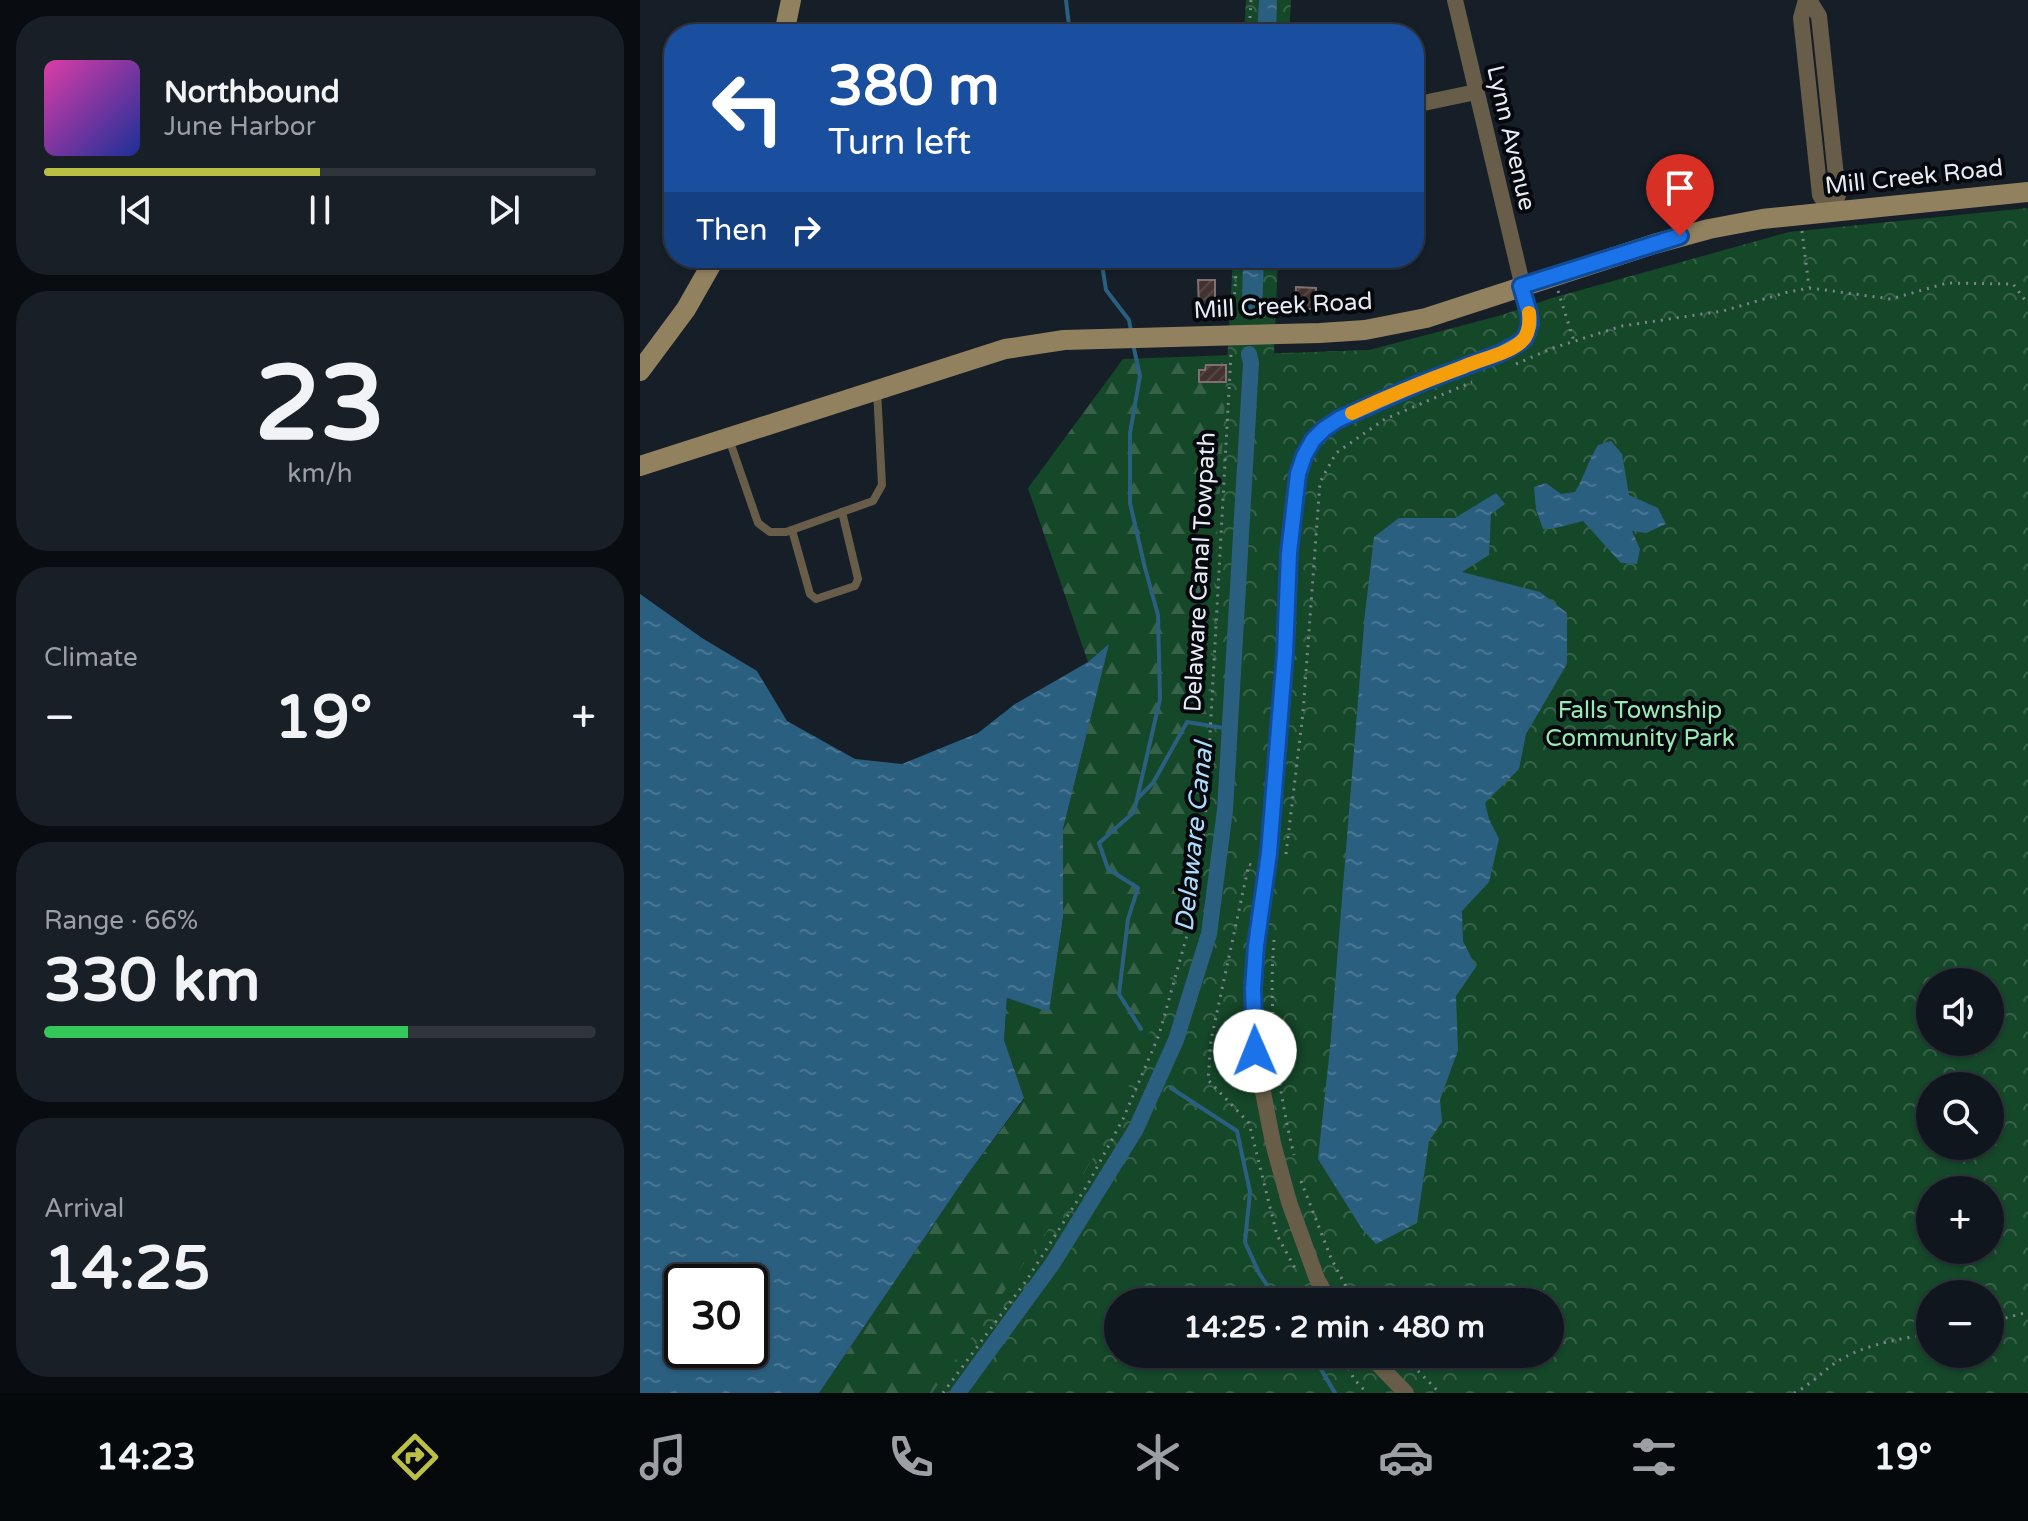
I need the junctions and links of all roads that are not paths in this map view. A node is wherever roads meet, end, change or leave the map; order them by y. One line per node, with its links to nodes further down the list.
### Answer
1 (791, 0): 4 (main road)
2 (1455, 0): 5 (street, Lynn Avenue)
3 (1807, 0): 8 (street)
4 (786, 24)
5 (1476, 92): 6 (street); 10 (street, Lynn Avenue)
6 (1424, 103)
7 (2028, 192): 8 (main road, Mill Creek Road)
8 (1831, 212): 10 (main road, Mill Creek Road)
9 (709, 268): 11 (main road)
10 (1521, 286): 12 (main road, Mill Creek Road); 17 (street, Lynn Avenue)
11 (640, 371)
12 (877, 389): 13 (main road, Mill Creek Road); 15 (lane)
13 (728, 438): 14 (main road, Mill Creek Road); 16 (lane)
14 (640, 466)
15 (842, 512): 16 (lane); 16 (lane)
16 (792, 530)
17 (1322, 1288)
18 (1382, 1368): 19 (street)
19 (1406, 1393)

